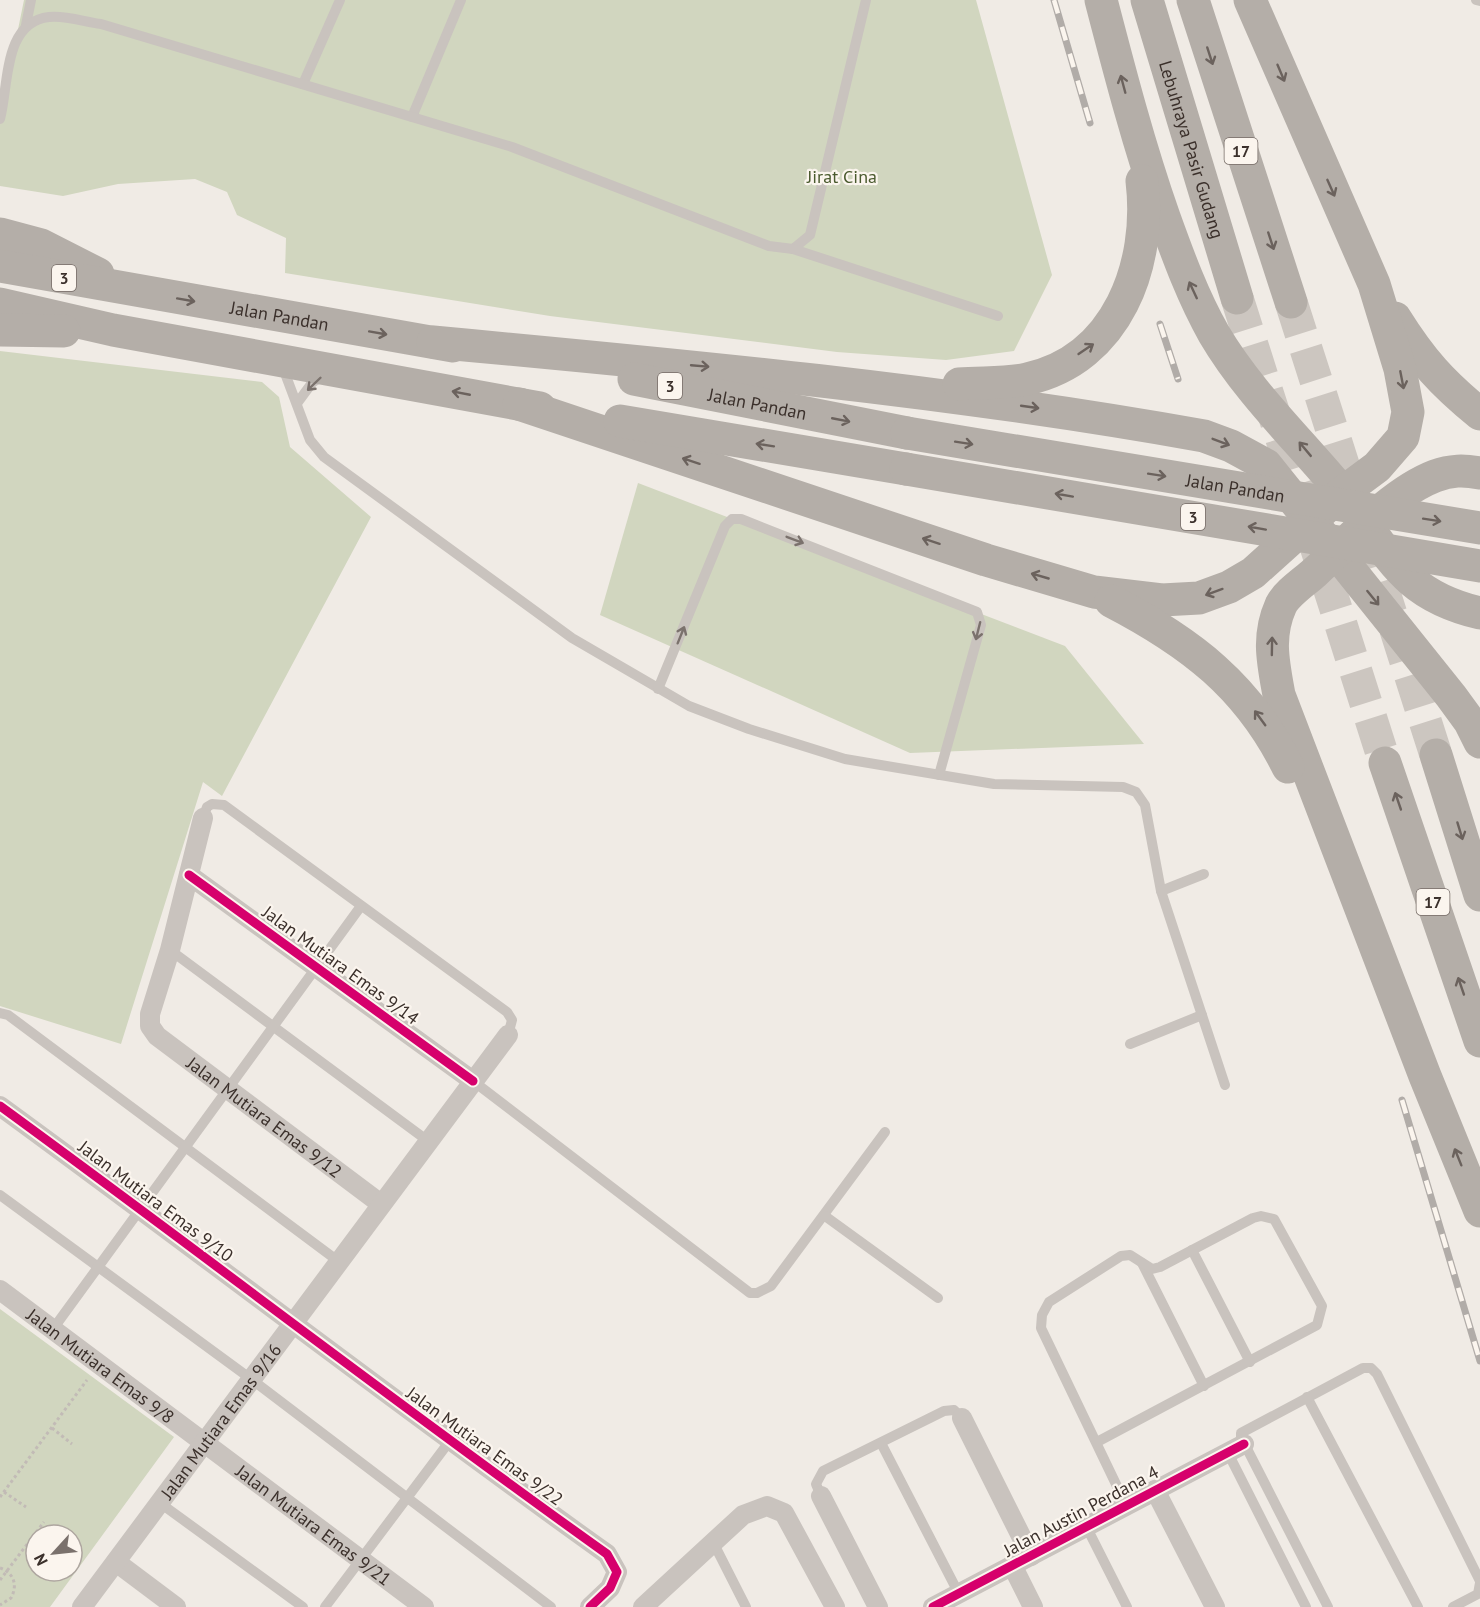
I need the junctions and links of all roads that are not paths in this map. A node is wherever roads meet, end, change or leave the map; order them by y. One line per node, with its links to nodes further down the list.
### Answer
1 (31, 0): 11 (lane)
2 (340, 0): 12 (lane)
3 (461, 0): 13 (lane)
4 (866, 0): 17 (lane)
5 (1101, 0): 15 (highway, one-way to 5)
6 (1147, 0): 21 (highway, Lebuhraya Pasir Gudang / 17)
7 (1193, 0): 22 (highway, 17, one-way to 22)
8 (1250, 0): 19 (highway, one-way to 19)
9 (1476, 0): 10 (lane)
10 (1480, 1)
11 (26, 25): 12 (lane); 14 (lane)
12 (303, 84): 13 (lane)
13 (412, 117): 17 (lane)
14 (0, 119)
15 (1137, 141): 30 (highway, one-way to 15); 35 (highway, one-way to 15)
16 (0, 234): 20 (highway)
17 (793, 249): 24 (lane)
18 (0, 266): 20 (highway, Jalan Pandan / 3)
19 (1374, 284): 33 (highway); 35 (highway, one-way to 35)
20 (128, 290): 27 (highway, Jalan Pandan / 3, one-way to 27)
21 (1238, 298)
22 (1291, 302)
23 (0, 304): 26 (highway, Jalan Pandan / 3)
24 (998, 316)
25 (0, 330): 26 (highway)
26 (113, 330): 28 (highway, Jalan Pandan / 3)
27 (433, 342): 30 (highway, one-way to 30); 38 (highway, Jalan Pandan / 3, one-way to 38, bridge)
28 (278, 358): 29 (highway, Jalan Pandan / 3); 31 (lane)
29 (332, 369): 31 (lane, one-way to 31); 32 (highway, Jalan Pandan / 3, one-way to 29)
30 (888, 389): 36 (highway, one-way to 36)
31 (298, 402): 43 (lane)
32 (519, 404): 40 (highway, Jalan Pandan / 3, one-way to 32, bridge); 41 (highway, one-way to 32)
33 (1480, 414)
34 (1476, 470): 37 (highway)
35 (1342, 493): 36 (highway); 37 (highway)
36 (1312, 522): 39 (highway); 41 (highway, one-way to 41)
37 (1365, 525): 39 (highway); 42 (highway)
38 (1480, 528)
39 (1336, 553): 44 (highway, one-way to 44); 62 (highway, one-way to 39)
40 (1480, 566)
41 (1095, 592): 62 (highway, one-way to 41)
42 (1480, 613)
43 (658, 689): 47 (lane); 47 (lane, one-way to 47)
44 (1480, 742)
45 (1436, 755): 52 (highway, one-way to 52)
46 (1386, 763): 60 (highway, 17, one-way to 46)
47 (939, 775): 51 (lane)
48 (202, 818): 50 (street); 53 (lane)
49 (1204, 874): 51 (lane)
50 (189, 875): 54 (street); 55 (street, Jalan Mutiara Emas 9/14)
51 (1161, 891): 57 (lane)
52 (1480, 895)
53 (361, 906): 55 (lane); 59 (lane)
54 (170, 950): 58 (lane); 65 (street, Jalan Mutiara Emas 9/12)
55 (316, 967): 58 (lane); 63 (street, Jalan Mutiara Emas 9/14)
56 (0, 1013): 69 (lane)
57 (1202, 1015): 61 (lane); 64 (lane)
58 (274, 1026): 65 (lane); 68 (lane)
59 (508, 1035): 63 (street, Jalan Mutiara Emas 9/16)
60 (1480, 1041)
61 (1130, 1044)
62 (1425, 1076): 73 (highway, one-way to 62)
63 (473, 1081): 68 (street, Jalan Mutiara Emas 9/16); 74 (lane)
64 (1225, 1085)
65 (227, 1090): 69 (lane); 71 (street, Jalan Mutiara Emas 9/12)
66 (0, 1106): 72 (street, Jalan Mutiara Emas 9/10)
67 (885, 1132): 74 (lane)
68 (428, 1141): 71 (street, Jalan Mutiara Emas 9/16)
69 (186, 1147): 72 (lane); 77 (lane)
70 (0, 1195): 78 (lane)
71 (381, 1204): 77 (street, Jalan Mutiara Emas 9/16)
72 (141, 1209): 78 (lane); 81 (street, Jalan Mutiara Emas 9/10)
73 (1480, 1211)
74 (825, 1216): 80 (lane)
75 (1192, 1250): 76 (lane); 83 (lane); 83 (lane)
76 (1141, 1260): 85 (lane); 90 (lane)
77 (338, 1261): 81 (street, Jalan Mutiara Emas 9/16)
78 (98, 1268): 82 (lane); 84 (lane)
79 (0, 1290): 82 (street, Jalan Mutiara Emas 9/8)
80 (938, 1298)
81 (291, 1323): 84 (street, Jalan Mutiara Emas 9/16); 89 (street, Jalan Mutiara Emas 9/22)
82 (53, 1329): 88 (street, Jalan Mutiara Emas 9/8)
83 (1250, 1362): 85 (lane)
84 (251, 1379): 88 (street, Jalan Mutiara Emas 9/16); 95 (lane)
85 (1204, 1386): 90 (lane)
86 (1307, 1397): 92 (lane); 104 (lane); 123 (lane)
87 (962, 1418): 91 (lane); 100 (street)
88 (203, 1442): 96 (street, Jalan Mutiara Emas 9/16); 101 (street, Jalan Mutiara Emas 9/21)
89 (449, 1442): 95 (lane); 114 (street, Jalan Mutiara Emas 9/22)
90 (1097, 1442): 97 (lane)
91 (881, 1443): 94 (lane); 105 (lane)
92 (1236, 1449): 93 (street, Jalan Austin Perdana 4); 121 (lane); 122 (lane)
93 (1155, 1490): 97 (street, Jalan Austin Perdana 4); 120 (street)
94 (821, 1496): 117 (street)
95 (407, 1498): 101 (lane); 113 (lane)
96 (160, 1503): 102 (street, Jalan Mutiara Emas 9/16); 110 (lane)
97 (1126, 1505): 98 (street, Jalan Austin Perdana 4)
98 (1086, 1526): 100 (street, Jalan Austin Perdana 4); 119 (lane)
99 (714, 1544): 106 (street); 115 (lane); 116 (street)
100 (1030, 1556): 103 (street, Jalan Austin Perdana 4)
101 (361, 1560): 111 (lane); 112 (street, Jalan Mutiara Emas 9/21)
102 (116, 1562): 108 (street, Jalan Mutiara Emas 9/16); 109 (street)
103 (1012, 1565): 105 (street, Jalan Austin Perdana 4); 118 (street)
104 (1480, 1582): 124 (lane)
105 (958, 1594): 107 (street, Jalan Austin Perdana 4)
106 (647, 1606)
107 (938, 1606)
108 (82, 1607)
109 (176, 1607)
110 (303, 1607)
111 (325, 1607)
112 (424, 1607)
113 (551, 1607)
114 (590, 1607)
115 (746, 1607)
116 (834, 1607)
117 (878, 1607)
118 (1033, 1607)
119 (1127, 1607)
120 (1215, 1607)
121 (1306, 1607)
122 (1328, 1607)
123 (1418, 1607)
124 (1453, 1607)

